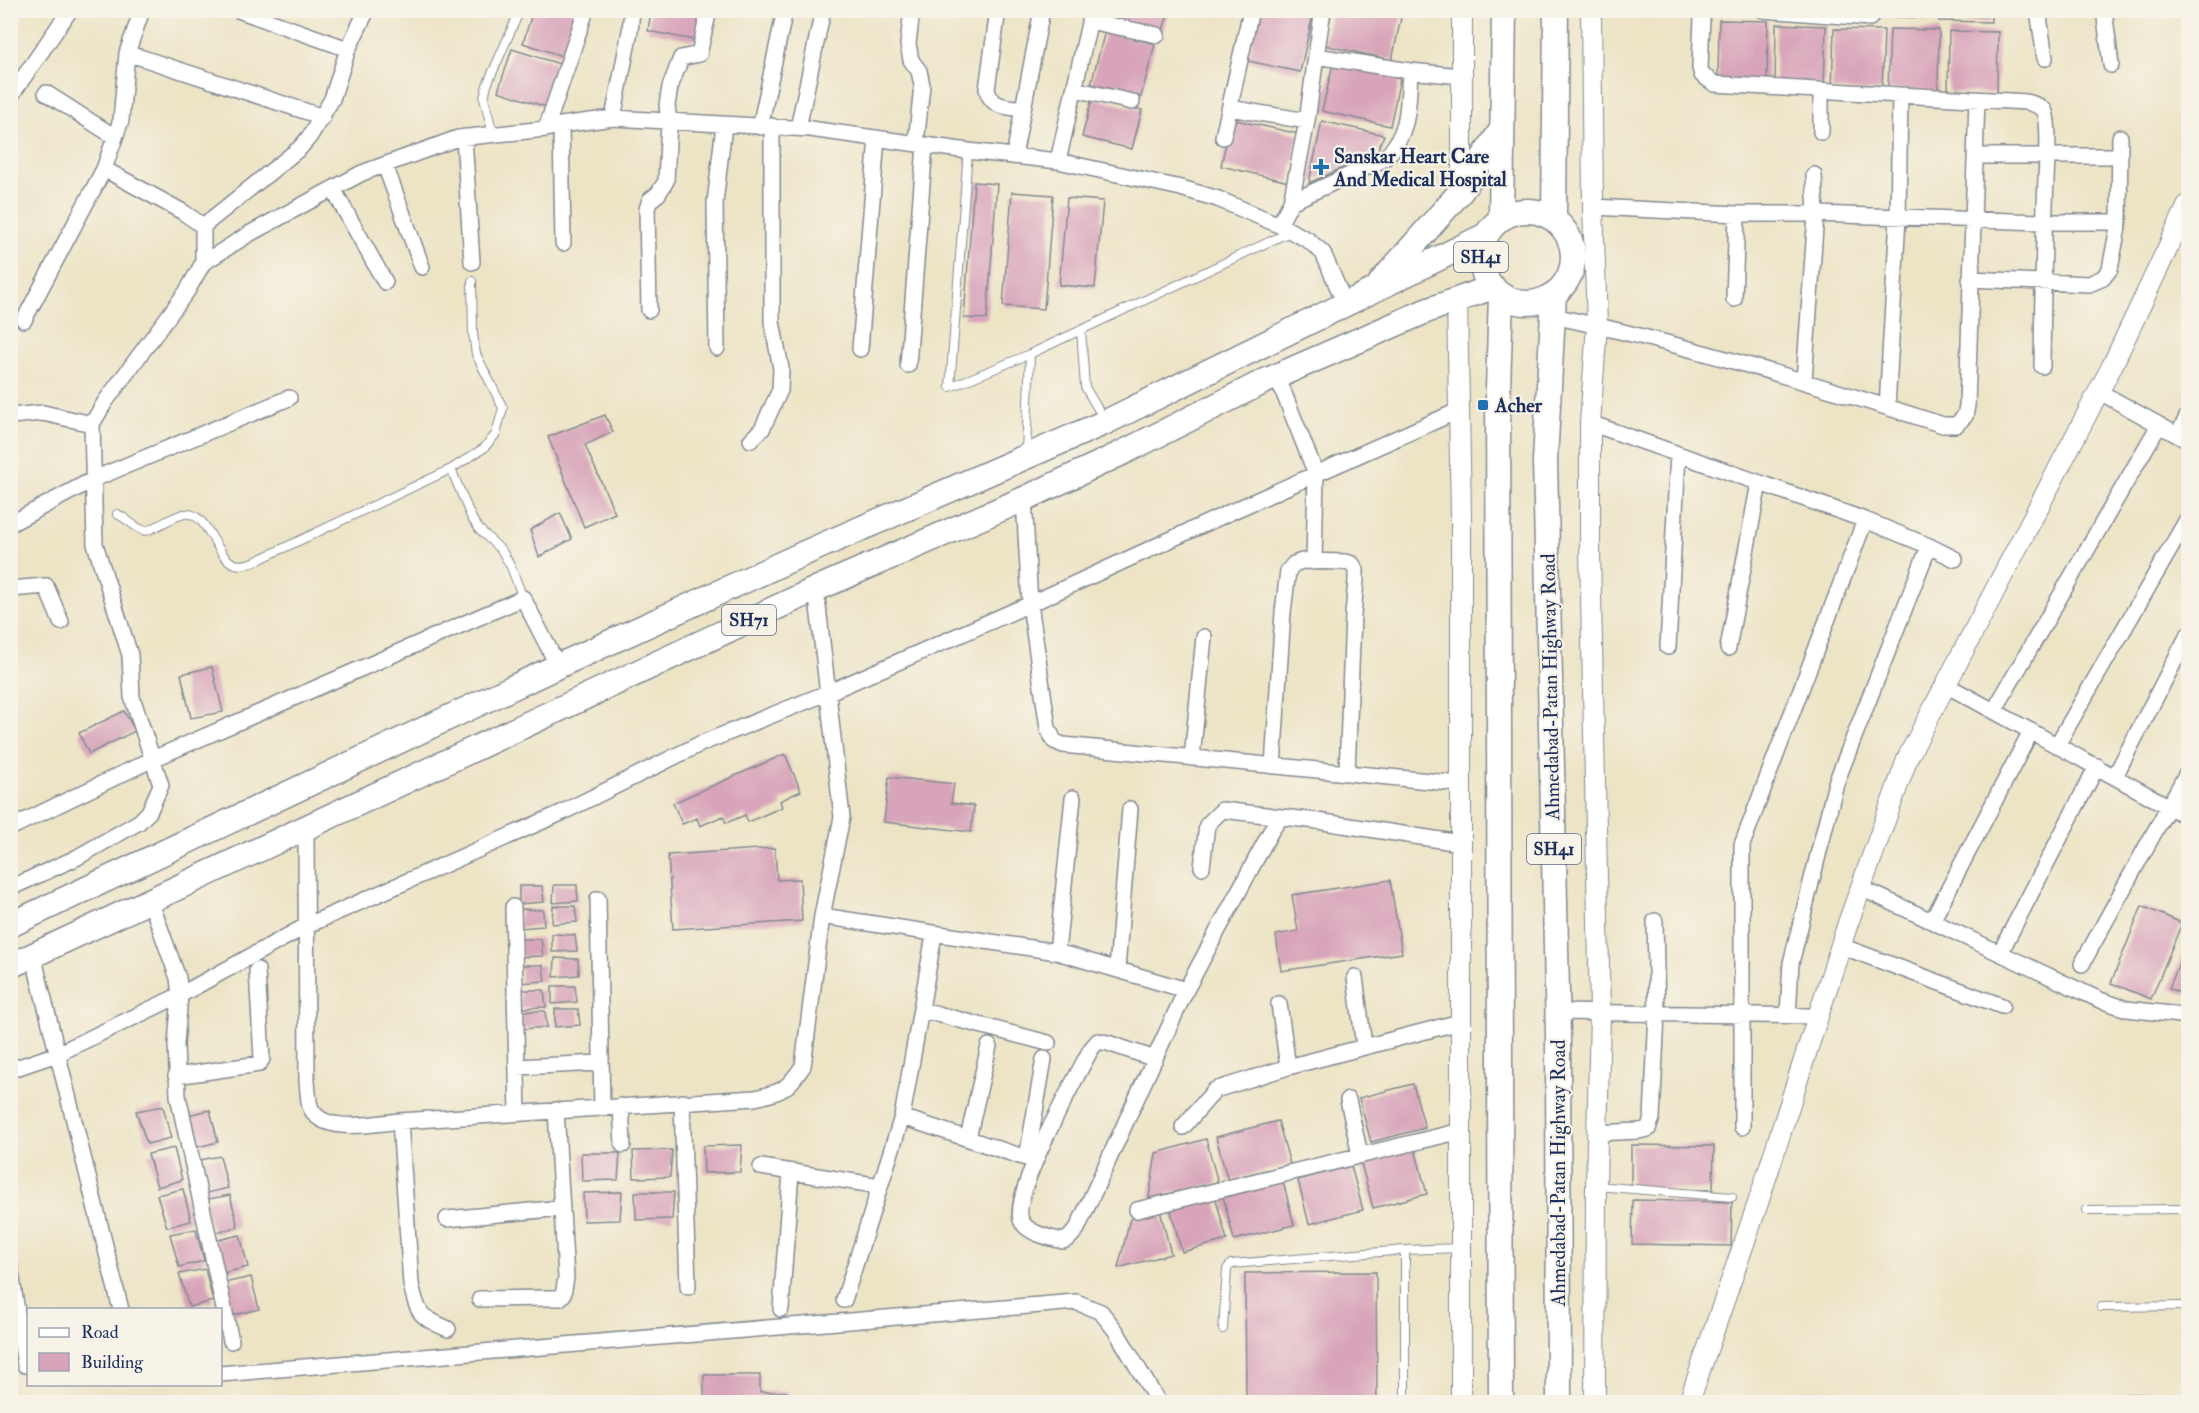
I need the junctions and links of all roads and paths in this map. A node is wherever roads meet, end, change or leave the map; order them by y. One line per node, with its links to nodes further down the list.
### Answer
1 (70, 10): 38 (street)
2 (142, 10): 28 (street)
3 (238, 10): 27 (street)
4 (367, 10): 27 (street)
5 (520, 10): 54 (lane)
6 (586, 10): 51 (street)
7 (632, 10): 44 (street)
8 (709, 10): 46 (street)
9 (785, 10): 49 (street)
10 (823, 10): 50 (street)
11 (912, 10): 60 (street)
12 (998, 10): 42 (street)
13 (1042, 10): 42 (street)
14 (1251, 10): 41 (street)
15 (1323, 10): 29 (street)
16 (1504, 10): 52 (main road, SH41)
17 (1556, 10): 78 (main road)
18 (1591, 10): 73 (street)
19 (1705, 10): 35 (street)
20 (1763, 10): 25 (street)
21 (2038, 10): 30 (street)
22 (2104, 10): 31 (street)
23 (1460, 12): 33 (street)
24 (1091, 16): 26 (street); 34 (street)
25 (1870, 18)
26 (1157, 35)
27 (348, 49): 43 (street)
28 (127, 52): 43 (street); 55 (street)
29 (1316, 56): 32 (street); 45 (street)
30 (2045, 58)
31 (2111, 65)
32 (1410, 71): 33 (street); 72 (street)
33 (1461, 76): 71 (street)
34 (1074, 88): 40 (street); 66 (street)
35 (1821, 92): 37 (street); 53 (street)
36 (46, 93): 55 (street)
37 (1900, 95): 39 (street); 77 (street)
38 (10, 97)
39 (1977, 99): 62 (street); 64 (street)
40 (1132, 102)
41 (1230, 108): 45 (street); 57 (street)
42 (1022, 109): 63 (street)
43 (323, 117): 82 (street)
44 (613, 118): 46 (street); 47 (street)
45 (1307, 121): 72 (street)
46 (669, 122): 48 (street); 99 (street)
47 (561, 125): 51 (street); 85 (street)
48 (724, 125): 49 (street); 103 (street)
49 (766, 127): 50 (street); 121 (street)
50 (798, 128): 59 (street)
51 (546, 129): 54 (street)
52 (1502, 129): 71 (main road); 83 (main road, SH41)
53 (1821, 132)
54 (493, 134): 56 (street)
55 (115, 137): 68 (street)
56 (464, 137): 67 (street); 86 (street)
57 (1222, 137)
58 (2120, 137): 65 (street)
59 (877, 138): 60 (street); 104 (street)
60 (921, 144): 61 (street); 106 (street)
61 (968, 151): 63 (street); 105 (lane)
62 (2047, 155): 64 (street); 65 (street); 80 (street)
63 (1014, 156): 66 (street)
64 (1976, 156): 79 (street)
65 (2120, 156): 81 (street)
66 (1058, 161): 84 (street)
67 (385, 165): 70 (street); 88 (street)
68 (104, 170): 82 (street); 100 (street)
69 (1814, 175): 76 (street)
70 (333, 189): 87 (street); 91 (street)
71 (1462, 190): 94 (main road)
72 (1291, 202): 84 (street)
73 (1593, 207): 75 (street); 101 (street)
74 (2187, 211): 110 (street)
75 (1737, 214): 76 (street); 95 (street)
76 (1816, 214): 77 (street); 109 (street)
77 (1898, 218): 79 (street); 112 (street)
78 (1554, 219): 83 (main road, SH41); 98 (main road)
79 (1972, 219): 80 (street); 89 (street)
80 (2043, 222): 81 (street); 92 (street)
81 (2119, 222): 92 (street)
82 (202, 226): 87 (street)
83 (1494, 227): 93 (main road, SH41); 94 (main road, SH71)
84 (1286, 228): 97 (street); 102 (lane)
85 (562, 243)
86 (472, 262)
87 (203, 263): 118 (street)
88 (422, 267)
89 (1970, 279): 92 (street); 112 (street)
90 (472, 281): 125 (lane)
91 (385, 282)
92 (2043, 283): 107 (street)
93 (1497, 291): 96 (main road, SH71); 98 (main road, SH41); 259 (main road, SH41)
94 (1371, 292): 97 (main road, SH71)
95 (1734, 299)
96 (1457, 300): 108 (main road, SH71); 113 (street)
97 (1345, 304): 116 (main road, SH71)
98 (1553, 305): 101 (street); 194 (main road, Ahmedabad-Patan Highway Road / SH41)
99 (649, 310)
100 (24, 320)
101 (1597, 325): 109 (street); 117 (street)
102 (1081, 330): 105 (lane); 116 (lane)
103 (717, 348)
104 (860, 349)
105 (1030, 354): 124 (lane)
106 (908, 365)
107 (2042, 366)
108 (1277, 376): 122 (main road, SH71); 126 (street)
109 (1804, 381): 112 (street)
110 (2098, 391): 119 (street); 147 (street)
111 (289, 398): 127 (street)
112 (1887, 407)
113 (1460, 410): 126 (street); 159 (street)
114 (2188, 415): 120 (street)
115 (10, 417): 118 (street)
116 (1106, 422): 122 (main road); 124 (main road, SH71)
117 (1590, 423): 123 (street); 195 (street)
118 (92, 424): 127 (street)
119 (2159, 425): 120 (street); 149 (street)
120 (2183, 438)
121 (751, 440)
122 (1124, 452): 129 (main road, SH71)
123 (1678, 454): 128 (street); 144 (street)
124 (1026, 457): 146 (main road, SH71)
125 (451, 469): 130 (lane); 139 (lane)
126 (1316, 474): 136 (street); 140 (street)
127 (94, 479): 133 (street); 153 (street)
128 (1759, 483): 132 (street); 145 (street)
129 (1024, 499): 138 (main road, SH71); 140 (street)
130 (117, 514)
131 (2188, 518): 151 (street)
132 (1864, 520): 134 (street); 197 (street)
133 (10, 524)
134 (1929, 546): 135 (street); 198 (street)
135 (1955, 559)
136 (1314, 561): 154 (street); 157 (street)
137 (10, 589): 141 (street)
138 (816, 589): 148 (street); 165 (main road, SH71)
139 (523, 598): 146 (street); 153 (street)
140 (1030, 604): 148 (street); 152 (street)
141 (61, 622)
142 (2188, 635): 158 (street)
143 (1204, 637): 152 (street)
144 (1668, 646)
145 (1728, 648)
146 (558, 666): 177 (main road, SH71)
147 (1946, 685): 149 (street); 170 (street)
148 (827, 693): 174 (street); 178 (street)
149 (1994, 711): 150 (street)
150 (2031, 731): 151 (street); 176 (street)
151 (2057, 745): 155 (street)
152 (1192, 758): 154 (street)
153 (153, 759): 166 (street); 169 (street)
154 (1273, 766): 157 (street)
155 (2097, 766): 158 (street); 182 (street)
156 (2188, 771): 161 (street)
157 (1347, 773): 159 (street)
158 (2115, 776): 161 (street)
159 (1460, 784): 167 (street)
160 (1073, 798): 181 (street)
161 (2170, 805): 163 (street); 184 (street)
162 (1130, 809): 186 (street)
163 (2188, 817)
164 (1280, 818): 167 (street); 168 (street); 189 (street)
165 (306, 827): 172 (main road, SH71); 178 (street)
166 (10, 828)
167 (1460, 843): 201 (street)
168 (1202, 867)
169 (10, 888)
170 (1861, 888): 176 (street); 180 (street)
171 (598, 899): 208 (street)
172 (150, 900): 183 (main road, SH71); 190 (street)
173 (513, 907): 209 (street)
174 (822, 916): 179 (street); 214 (street)
175 (1655, 921): 196 (street)
176 (1932, 921): 182 (street)
177 (10, 925)
178 (306, 926): 190 (street); 220 (street)
179 (934, 935): 181 (street); 193 (street)
180 (1841, 946): 192 (street); 200 (street)
181 (1057, 952): 186 (street)
182 (2000, 953): 199 (street)
183 (33, 955): 185 (main road, SH71); 205 (street)
184 (2082, 964)
185 (10, 966)
186 (1117, 969): 189 (street)
187 (258, 970): 212 (street)
188 (1355, 977): 204 (street)
189 (1186, 990): 207 (street)
190 (180, 995): 205 (street); 212 (street)
191 (1279, 1004): 210 (street)
192 (2002, 1006)
193 (922, 1010): 202 (street); 219 (street)
194 (1557, 1012): 195 (street); 260 (main road, Ahmedabad-Patan Highway Road / SH41)
195 (1600, 1012): 196 (street); 224 (street)
196 (1657, 1014): 197 (street); 224 (street)
197 (1742, 1015): 198 (street); 222 (street)
198 (1788, 1015): 200 (street)
199 (2188, 1016)
200 (1818, 1017): 262 (street)
201 (1460, 1022): 204 (street); 223 (street)
202 (1048, 1043)
203 (989, 1046): 225 (street)
204 (1364, 1046): 210 (street)
205 (57, 1054): 211 (street); 247 (street)
206 (1044, 1059): 228 (street)
207 (1155, 1059): 228 (street); 228 (street)
208 (601, 1063): 209 (street); 216 (street)
209 (517, 1067): 218 (street)
210 (1288, 1067): 221 (street)
211 (10, 1070)
212 (176, 1076): 251 (street)
213 (1348, 1100): 227 (street)
214 (682, 1102): 215 (street); 242 (street)
215 (621, 1106): 216 (street); 226 (street)
216 (602, 1107): 217 (street)
217 (556, 1110): 218 (street); 234 (street)
218 (518, 1113): 220 (street)
219 (902, 1117): 225 (street); 231 (street)
220 (400, 1121): 249 (street)
221 (1183, 1126)
222 (1742, 1127)
223 (1461, 1131): 227 (street); 239 (street)
224 (1597, 1133): 232 (street)
225 (968, 1138): 228 (street)
226 (623, 1145)
227 (1360, 1155): 236 (street)
228 (1031, 1159)
229 (760, 1167): 230 (street)
230 (791, 1172): 231 (street); 248 (street)
231 (880, 1186): 244 (street)
232 (1596, 1186): 233 (lane); 261 (street)
233 (1732, 1197)
234 (562, 1208): 238 (street); 243 (street)
235 (2188, 1209): 237 (lane)
236 (1137, 1210)
237 (2086, 1210)
238 (447, 1219)
239 (1461, 1248): 240 (lane); 258 (street)
240 (1405, 1250): 250 (lane); 257 (lane)
241 (10, 1265): 252 (street)
242 (688, 1287)
243 (480, 1299)
244 (844, 1300)
245 (2188, 1306): 246 (lane)
246 (2102, 1307)
247 (120, 1308)
248 (781, 1309)
249 (448, 1329)
250 (1223, 1329)
251 (231, 1341)
252 (25, 1365)
253 (222, 1374): 256 (street)
254 (2129, 1398): 255 (lane)
255 (2188, 1399)
256 (1158, 1402)
257 (1405, 1402)
258 (1461, 1402)
259 (1501, 1402)
260 (1559, 1402)
261 (1594, 1402)
262 (1689, 1402)

